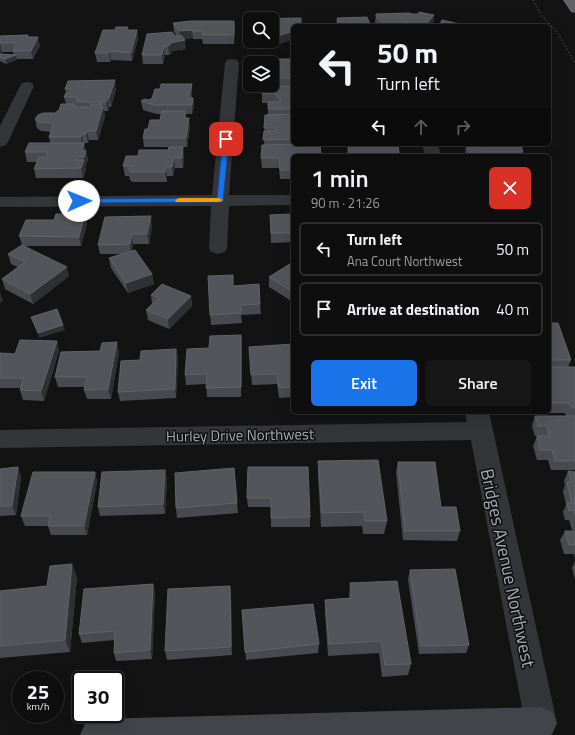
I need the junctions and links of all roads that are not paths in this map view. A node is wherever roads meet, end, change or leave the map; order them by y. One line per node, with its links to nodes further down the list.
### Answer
1 (232, 63): 4 (street)
2 (27, 86): 3 (street)
3 (0, 142)
4 (220, 200): 5 (street); 6 (street); 7 (street)
5 (291, 200)
6 (0, 202)
7 (218, 248)
8 (478, 421): 9 (street, Hurley Drive Northwest); 10 (street, Bridges Avenue Northwest)
9 (0, 439)
10 (541, 723): 11 (street)
11 (96, 735)

